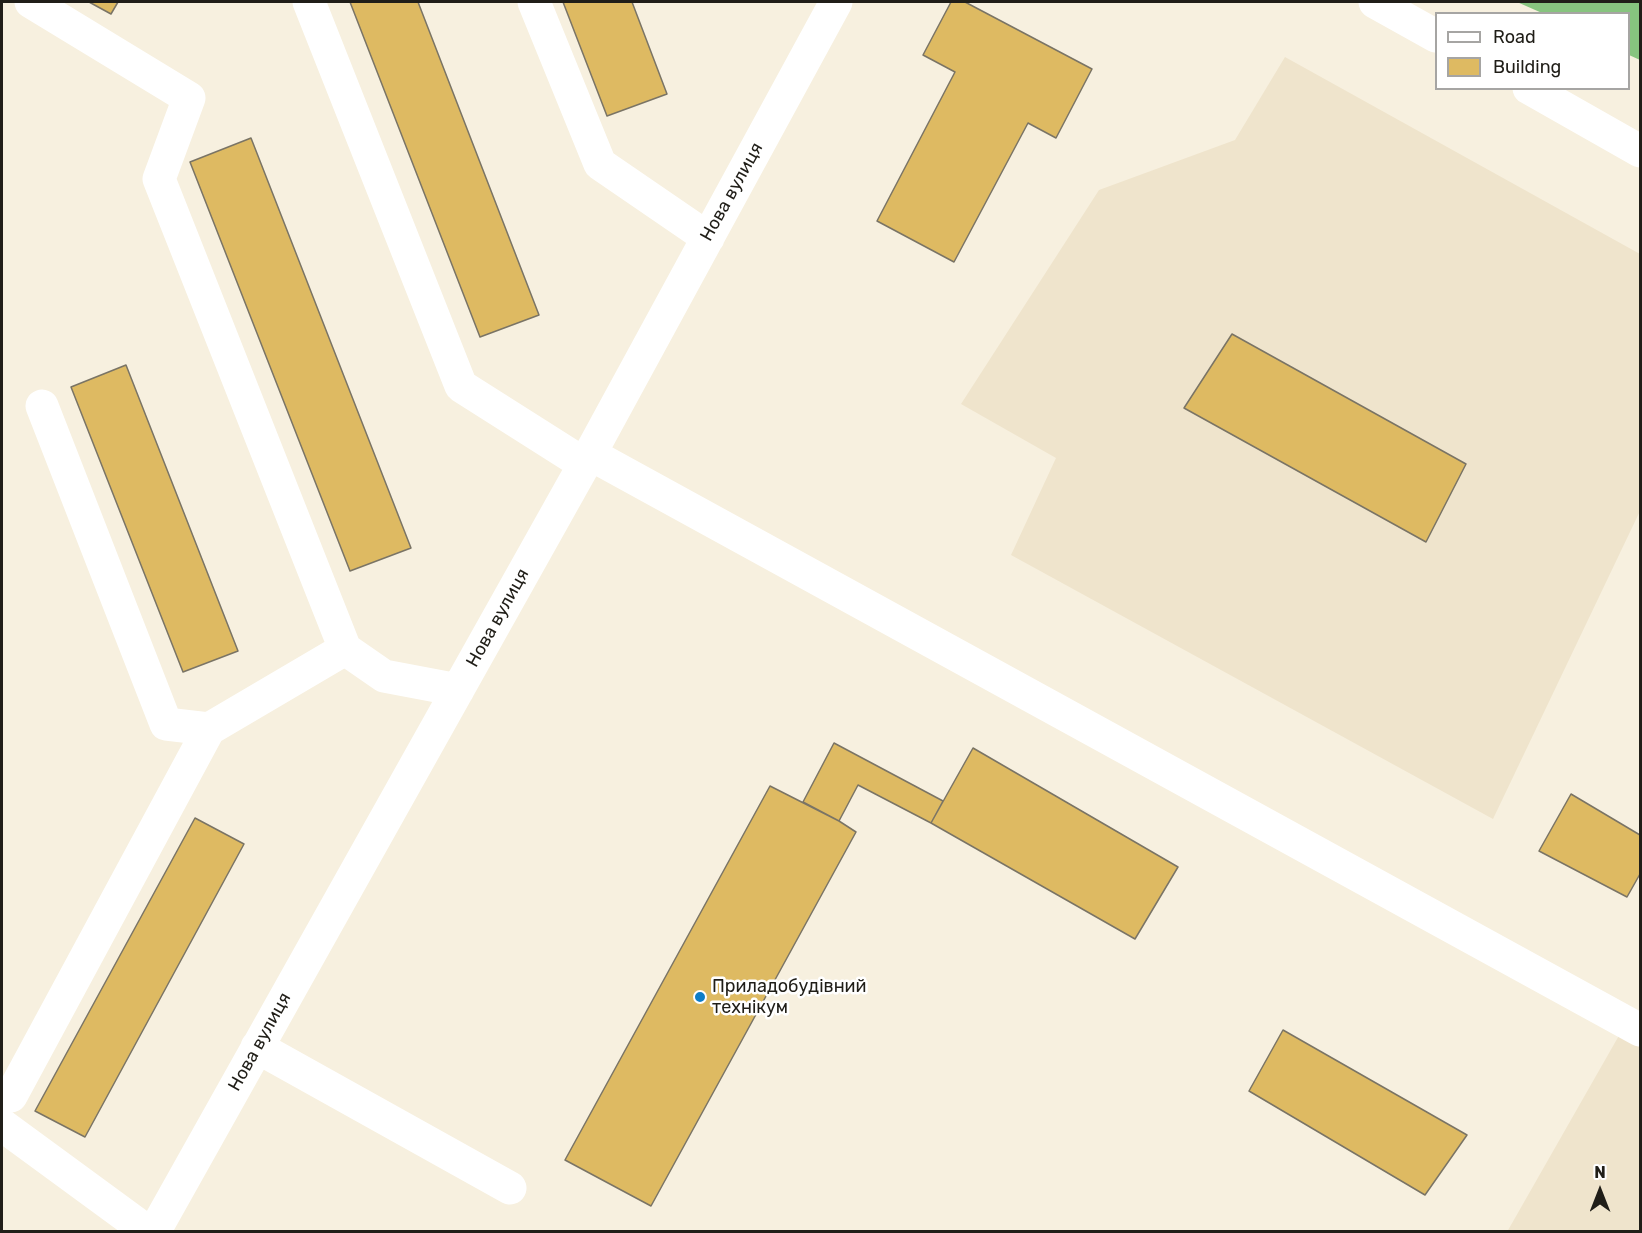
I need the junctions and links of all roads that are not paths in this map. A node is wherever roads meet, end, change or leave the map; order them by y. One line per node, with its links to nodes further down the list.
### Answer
1 (31, 2): 12 (street)
2 (309, 2): 11 (street)
3 (534, 2): 9 (street)
4 (836, 2): 9 (street, Нова вулиця)
5 (1376, 2): 6 (street)
6 (1435, 35)
7 (1533, 90): 8 (street)
8 (1641, 151)
9 (708, 238): 11 (street, Нова вулиця)
10 (42, 406): 14 (street)
11 (587, 459): 13 (street, Нова вулиця); 15 (street)
12 (345, 649): 13 (street); 14 (street)
13 (458, 690): 16 (street, Нова вулиця)
14 (209, 729): 17 (street)
15 (1641, 1030)
16 (257, 1047): 18 (street); 20 (street, Нова вулиця)
17 (4, 1109): 19 (street)
18 (510, 1188)
19 (148, 1232)
20 (154, 1232)

